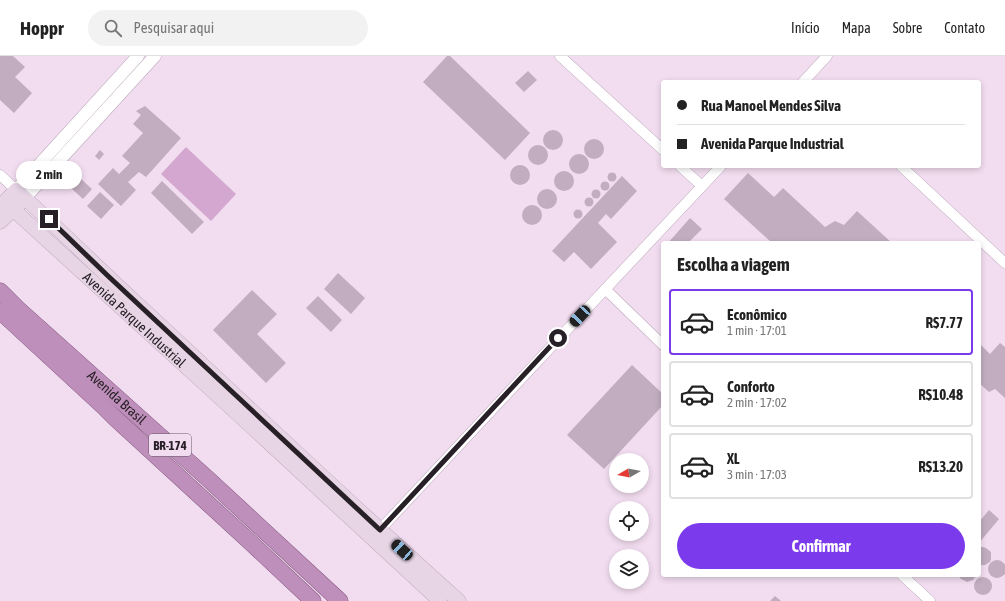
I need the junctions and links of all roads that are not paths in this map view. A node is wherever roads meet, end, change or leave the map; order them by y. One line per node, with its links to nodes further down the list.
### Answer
1 (138, 56): 5 (street)
2 (155, 56): 6 (street)
3 (560, 56): 8 (street)
4 (827, 56): 7 (street)
5 (125, 70): 6 (street); 14 (street)
6 (133, 80): 14 (street)
7 (808, 80)
8 (661, 148)
9 (682, 168): 13 (street)
10 (719, 168): 13 (street)
11 (903, 168): 17 (street)
12 (0, 175): 14 (street)
13 (702, 186): 18 (street)
14 (20, 194): 15 (main road); 21 (main road, Avenida Parque Industrial)
15 (4, 204): 16 (main road); 21 (main road, Avenida Parque Industrial)
16 (0, 222)
17 (1005, 263)
18 (605, 289): 22 (street); 23 (street)
19 (0, 291): 28 (highway, Avenida Brasil / BR-174)
20 (0, 311): 24 (highway, Avenida Brasil / BR-174)
21 (146, 321): 23 (main road, Avenida Parque Industrial)
22 (661, 343)
23 (376, 534): 29 (main road, Avenida Parque Industrial); 30 (main road, Avenida Parque Industrial)
24 (249, 541): 26 (highway, BR-174); 27 (highway, Avenida Brasil / BR-174)
25 (904, 577): 31 (street)
26 (300, 601)
27 (313, 601)
28 (340, 601)
29 (440, 601)
30 (459, 601)
31 (930, 601)

